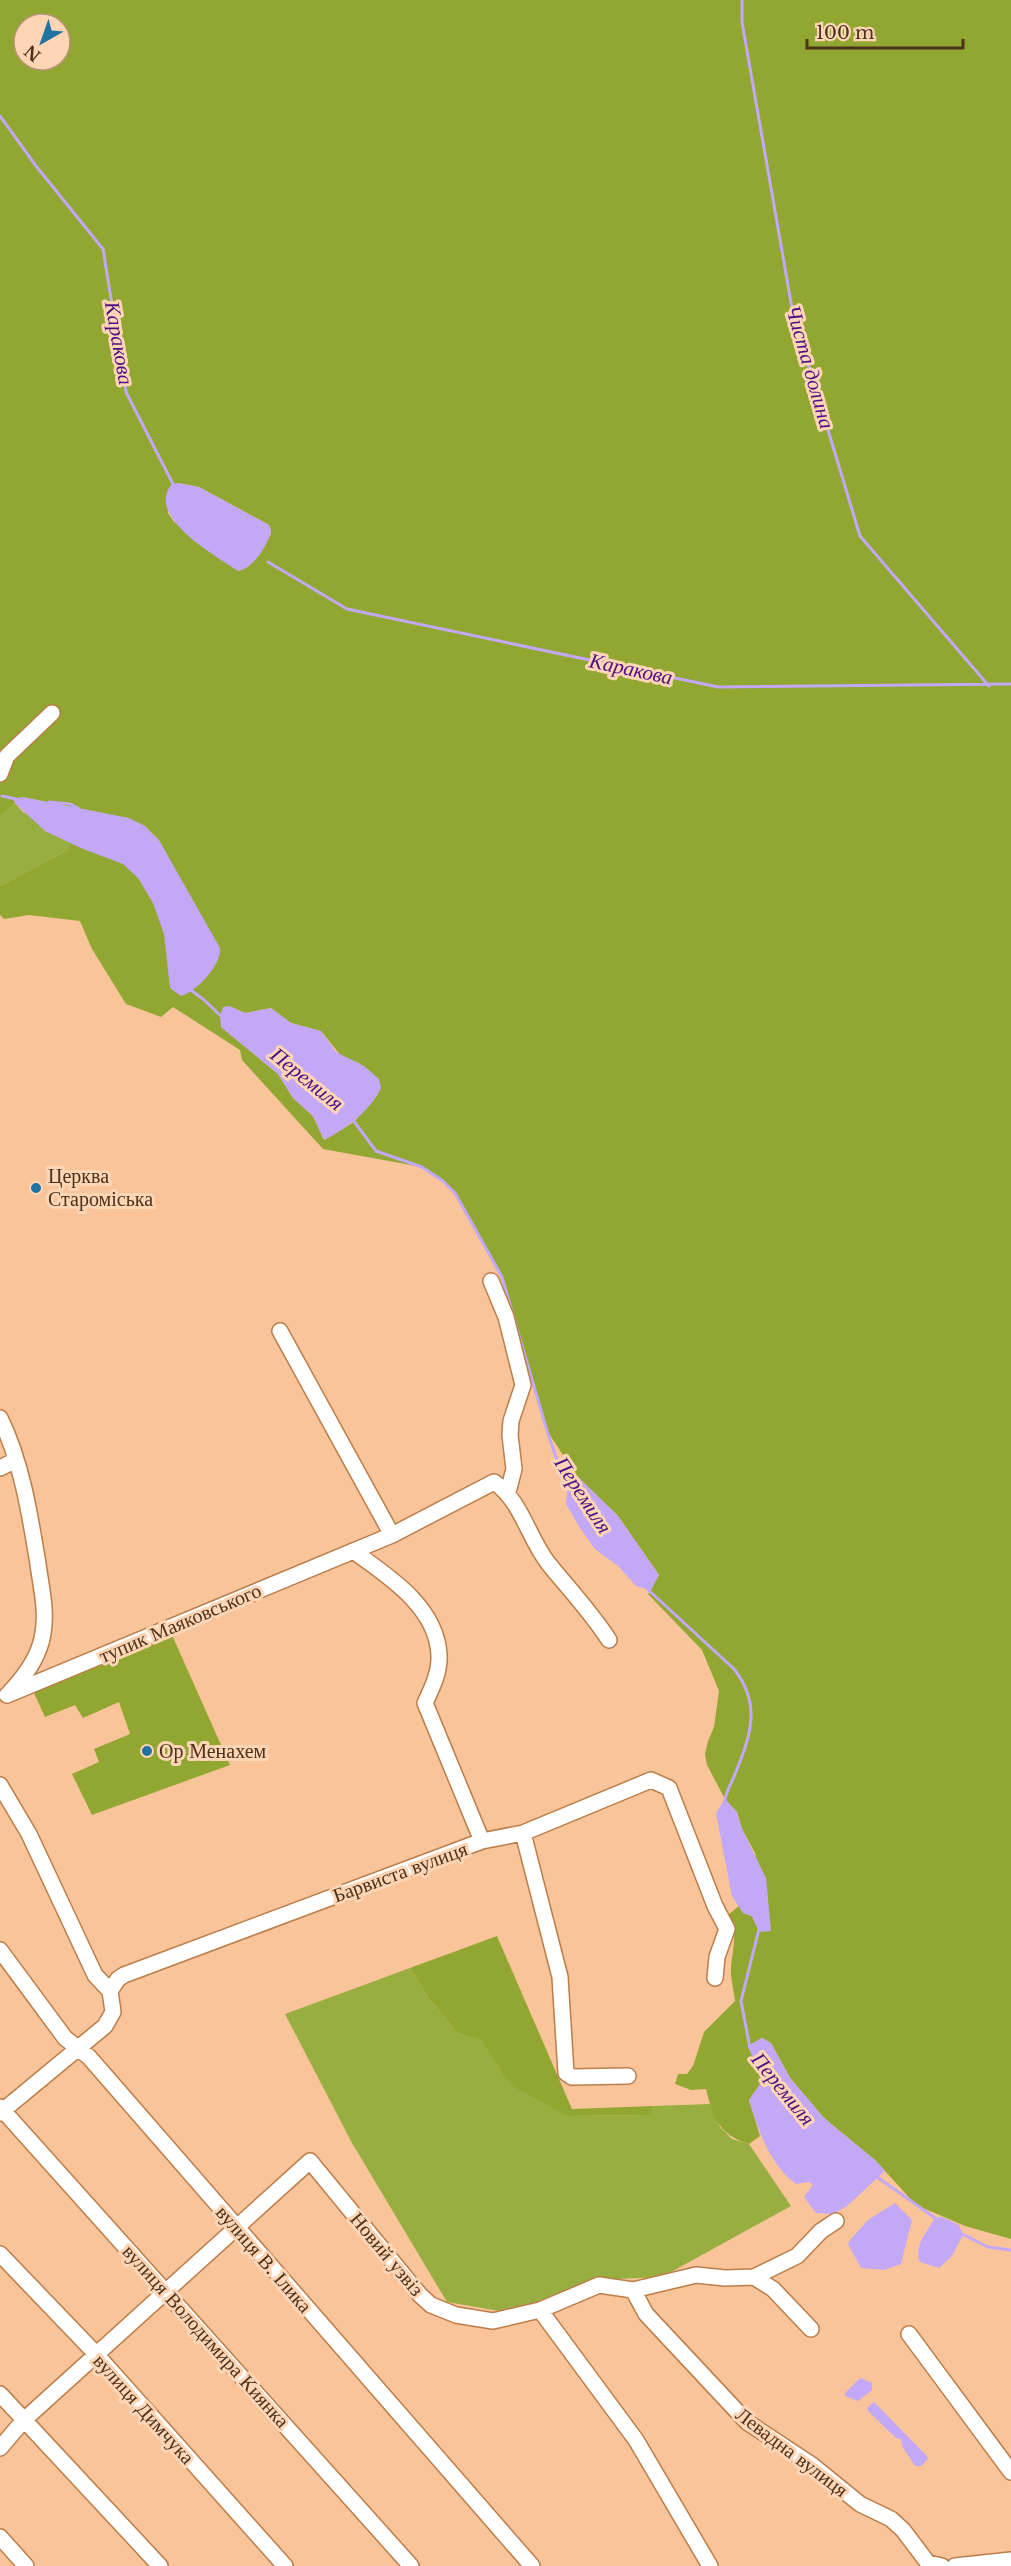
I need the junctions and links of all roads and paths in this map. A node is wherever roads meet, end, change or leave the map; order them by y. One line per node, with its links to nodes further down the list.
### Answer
1 (52, 713): 2 (street)
2 (0, 774)
3 (491, 1281): 8 (street)
4 (280, 1331): 9 (street)
5 (0, 1418): 6 (street)
6 (16, 1460): 7 (street); 12 (street)
7 (0, 1468)
8 (508, 1492): 9 (street, тупик Маяковського); 11 (street)
9 (392, 1535): 10 (street, тупик Маяковського)
10 (353, 1551): 12 (street, тупик Маяковського); 15 (street)
11 (609, 1640)
12 (4, 1696)
13 (0, 1785): 18 (street)
14 (524, 1833): 15 (street, Барвиста вулиця); 17 (street, Барвиста вулиця); 20 (street)
15 (482, 1841): 18 (street, Барвиста вулиця)
16 (0, 1950): 19 (street, вулиця В. Ілика)
17 (715, 1978)
18 (110, 1991): 19 (street)
19 (77, 2048): 21 (street); 23 (street, вулиця В. Ілика)
20 (628, 2076)
21 (1, 2110): 26 (street, вулиця Володимира Киянка)
22 (836, 2221): 25 (street)
23 (236, 2228): 26 (street); 28 (street, Новий узвіз); 42 (street, вулиця В. Ілика)
24 (0, 2254): 31 (street, вулиця Димчука)
25 (754, 2277): 27 (street, Новий узвіз); 29 (street)
26 (165, 2290): 31 (street); 41 (street, вулиця Володимира Киянка)
27 (633, 2290): 28 (street, Новий узвіз); 44 (street, Левадна вулиця)
28 (540, 2310): 43 (street)
29 (812, 2329)
30 (909, 2334): 35 (street)
31 (96, 2354): 33 (street); 40 (street, вулиця Димчука)
32 (0, 2394): 33 (street)
33 (24, 2420): 34 (street); 39 (street)
34 (0, 2448)
35 (1011, 2472)
36 (0, 2537): 38 (street)
37 (1011, 2560): 45 (street)
38 (26, 2566)
39 (160, 2566)
40 (285, 2566)
41 (411, 2566)
42 (532, 2566)
43 (710, 2566)
44 (942, 2566)
45 (955, 2566)

